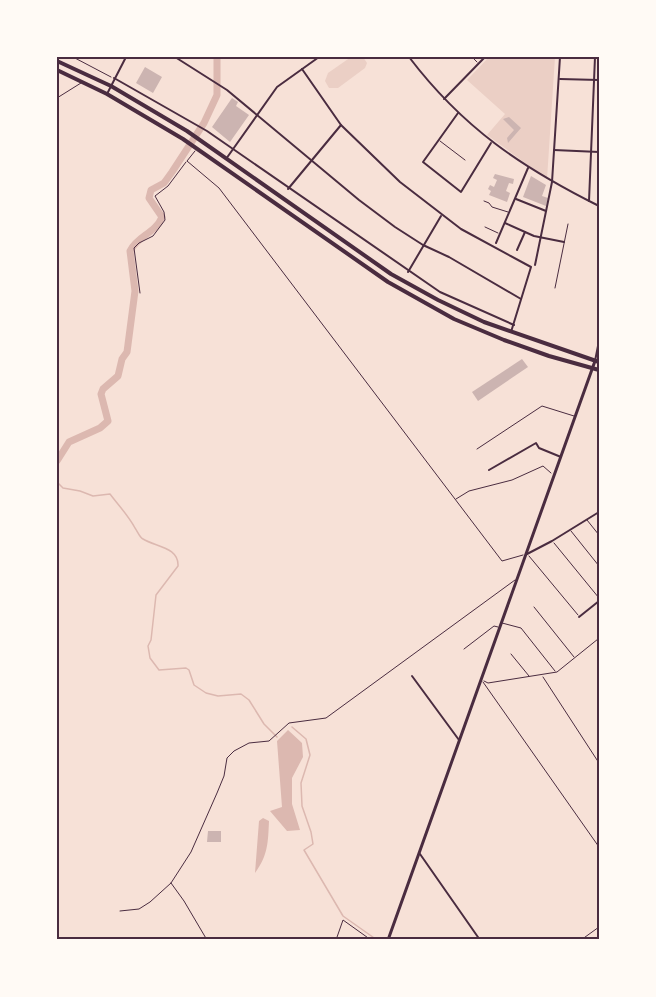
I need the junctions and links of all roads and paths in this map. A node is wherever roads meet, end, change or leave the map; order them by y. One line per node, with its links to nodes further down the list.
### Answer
1 (73, 57): 14 (lane)
2 (126, 57): 14 (street)
3 (175, 57): 24 (street)
4 (319, 57): 12 (street)
5 (409, 57): 22 (street)
6 (472, 57): 11 (lane)
7 (485, 57): 11 (street)
8 (560, 57): 15 (street)
9 (595, 57): 16 (street)
10 (57, 61): 19 (main road)
11 (479, 63): 22 (street)
12 (302, 69): 24 (street); 25 (street)
13 (57, 70): 18 (main road)
14 (114, 78): 19 (street); 29 (street)
15 (559, 79): 16 (street); 30 (street)
16 (593, 80): 17 (street); 31 (street)
17 (599, 80)
18 (83, 82): 20 (main road); 21 (lane)
19 (111, 86): 20 (street); 33 (main road)
20 (107, 94): 28 (main road)
21 (57, 98)
22 (444, 99): 23 (street)
23 (458, 113): 26 (street); 27 (street)
24 (257, 114): 29 (street); 34 (street)
25 (341, 125): 34 (street); 48 (street)
26 (439, 140): 27 (street); 35 (lane)
27 (491, 143): 37 (street)
28 (196, 148): 36 (lane); 41 (main road)
29 (232, 149): 33 (street); 40 (street)
30 (554, 150): 31 (street); 38 (street)
31 (592, 152): 32 (street); 44 (street)
32 (599, 152)
33 (226, 159): 39 (main road)
34 (312, 160): 40 (street); 57 (street)
35 (465, 160)
36 (187, 161): 63 (lane); 77 (lane)
37 (529, 167): 38 (street); 42 (street)
38 (552, 182): 44 (street); 46 (street)
39 (266, 187): 41 (main road); 62 (main road)
40 (288, 189): 60 (street)
41 (261, 194): 64 (main road)
42 (516, 199): 46 (street); 47 (street)
43 (484, 201): 47 (lane)
44 (589, 201): 45 (street)
45 (599, 206)
46 (546, 211): 54 (street)
47 (509, 213): 49 (street)
48 (441, 216): 57 (street); 65 (street)
49 (505, 224): 52 (street); 53 (street)
50 (568, 224): 55 (lane)
51 (484, 228): 53 (lane)
52 (525, 232): 54 (street); 58 (street)
53 (500, 234): 56 (street)
54 (541, 238): 55 (street); 59 (street)
55 (564, 242): 61 (lane)
56 (496, 243)
57 (423, 245): 60 (street); 65 (street)
58 (518, 250)
59 (535, 265)
60 (408, 272): 66 (street)
61 (555, 288)
62 (419, 290): 64 (main road); 67 (main road)
63 (140, 293)
64 (416, 298): 70 (main road)
65 (521, 299): 66 (street)
66 (514, 325): 67 (street)
67 (510, 332): 69 (main road)
68 (599, 341): 69 (street)
69 (597, 362): 70 (main road)
70 (592, 368): 71 (main road); 72 (main road)
71 (599, 370)
72 (574, 416): 73 (lane); 74 (main road)
73 (477, 449)
74 (561, 457): 75 (street); 76 (main road)
75 (489, 470)
76 (554, 476): 77 (lane); 83 (main road)
77 (455, 501): 83 (lane)
78 (599, 512): 79 (street)
79 (586, 519): 80 (street); 81 (lane)
80 (570, 529): 82 (street); 84 (lane)
81 (599, 535)
82 (552, 541): 83 (street); 86 (lane)
83 (527, 554): 85 (main road); 88 (lane)
84 (599, 566)
85 (519, 576): 89 (main road); 104 (lane)
86 (599, 599): 88 (street)
87 (534, 607): 94 (lane)
88 (579, 617)
89 (502, 623): 90 (main road); 95 (lane)
90 (500, 628): 92 (lane); 99 (main road)
91 (598, 639): 94 (lane)
92 (464, 649)
93 (511, 654): 98 (lane)
94 (575, 659): 95 (lane)
95 (557, 672): 96 (lane)
96 (542, 675): 98 (lane); 101 (lane)
97 (412, 676): 100 (street)
98 (530, 678): 99 (lane)
99 (482, 680): 100 (main road); 102 (lane)
100 (459, 740): 103 (main road)
101 (599, 763)
102 (599, 847)
103 (420, 854): 110 (main road); 111 (street)
104 (171, 884): 105 (lane); 107 (lane)
105 (120, 911)
106 (599, 927): 112 (lane)
107 (207, 940)
108 (336, 940): 109 (lane)
109 (370, 940)
110 (388, 940)
111 (480, 940)
112 (581, 940)

